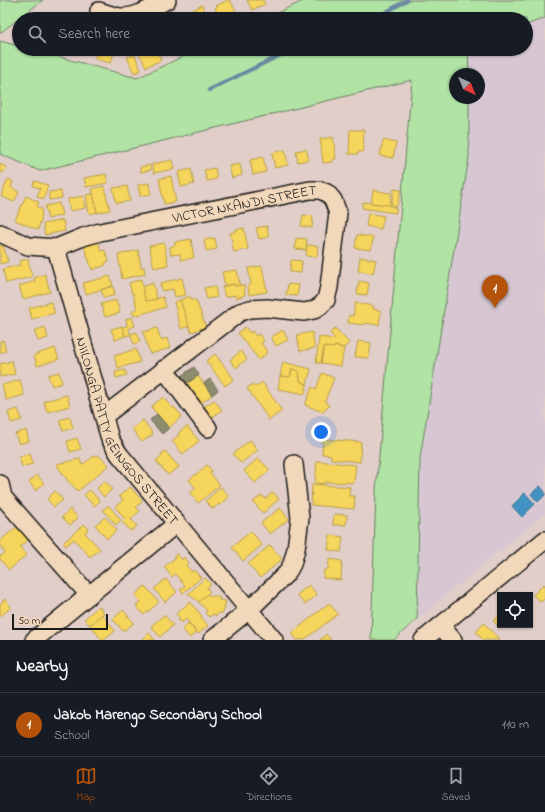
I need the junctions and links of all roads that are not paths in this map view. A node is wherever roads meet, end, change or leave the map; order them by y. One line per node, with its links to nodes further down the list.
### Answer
1 (167, 0): 4 (street)
2 (98, 11): 3 (street)
3 (102, 12)
4 (141, 12)
5 (0, 233): 6 (street)
6 (56, 248): 7 (street, VICTOR NKANDI STREET); 8 (street, NIILONGA PATTY GEINGOS STREET)
7 (164, 369): 8 (street, VICTOR NKANDI STREET); 9 (street)
8 (104, 416): 12 (street, NIILONGA PATTY GEINGOS STREET)
9 (208, 428)
10 (294, 464): 15 (street)
11 (1, 493): 14 (street)
12 (176, 524): 14 (street); 15 (street, NIILONGA PATTY GEINGOS STREET)
13 (545, 540): 16 (street)
14 (89, 595): 17 (street)
15 (249, 610): 18 (street); 19 (street, NIILONGA PATTY GEINGOS STREET)
16 (440, 626): 20 (street); 21 (street)
17 (34, 640)
18 (212, 640)
19 (274, 640)
20 (423, 640)
21 (453, 640)

